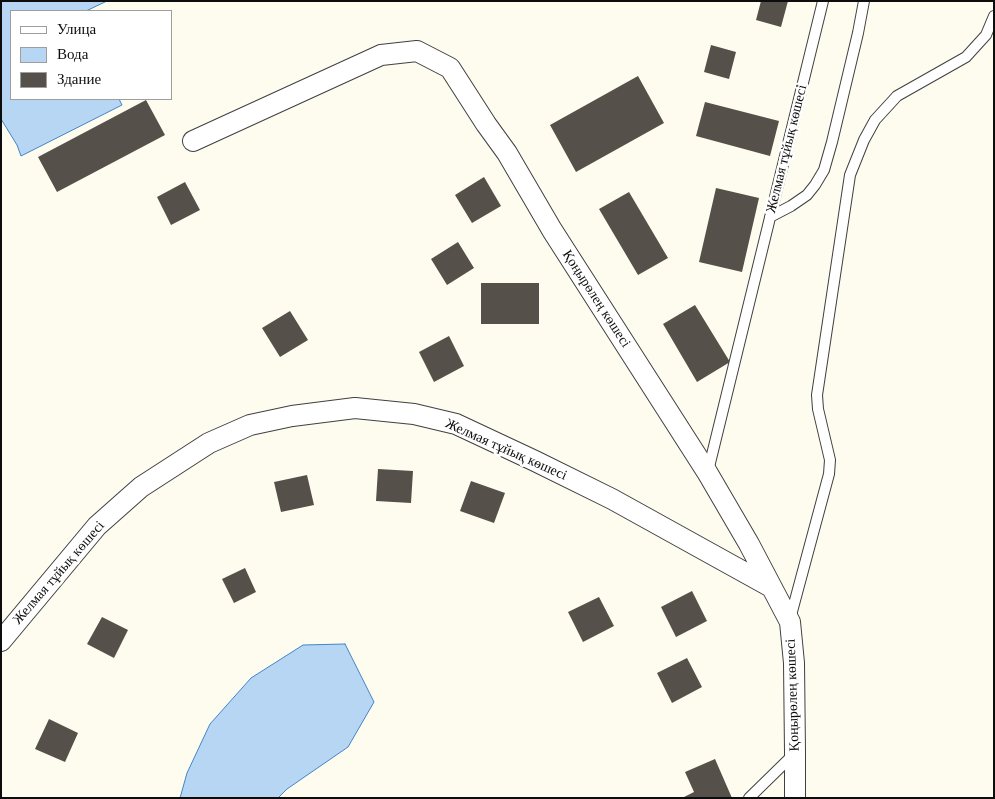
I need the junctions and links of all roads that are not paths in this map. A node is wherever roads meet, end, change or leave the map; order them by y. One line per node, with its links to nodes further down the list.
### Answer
1 (823, 1): 5 (lane, Желмая тұйық көшесі)
2 (864, 1): 5 (lane)
3 (994, 16): 8 (lane)
4 (193, 141): 6 (street, Қоңырөлең көшесі)
5 (770, 217): 6 (lane, Желмая тұйық көшесі)
6 (707, 472): 7 (street, Қоңырөлең көшесі)
7 (772, 588): 8 (street, Қоңырөлең көшесі); 9 (street, Желмая тұйық көшесі)
8 (790, 622): 10 (street, Қоңырөлең көшесі)
9 (1, 641)
10 (796, 752): 11 (lane); 12 (street, Қоңырөлең көшесі)
11 (748, 798)
12 (795, 798)

